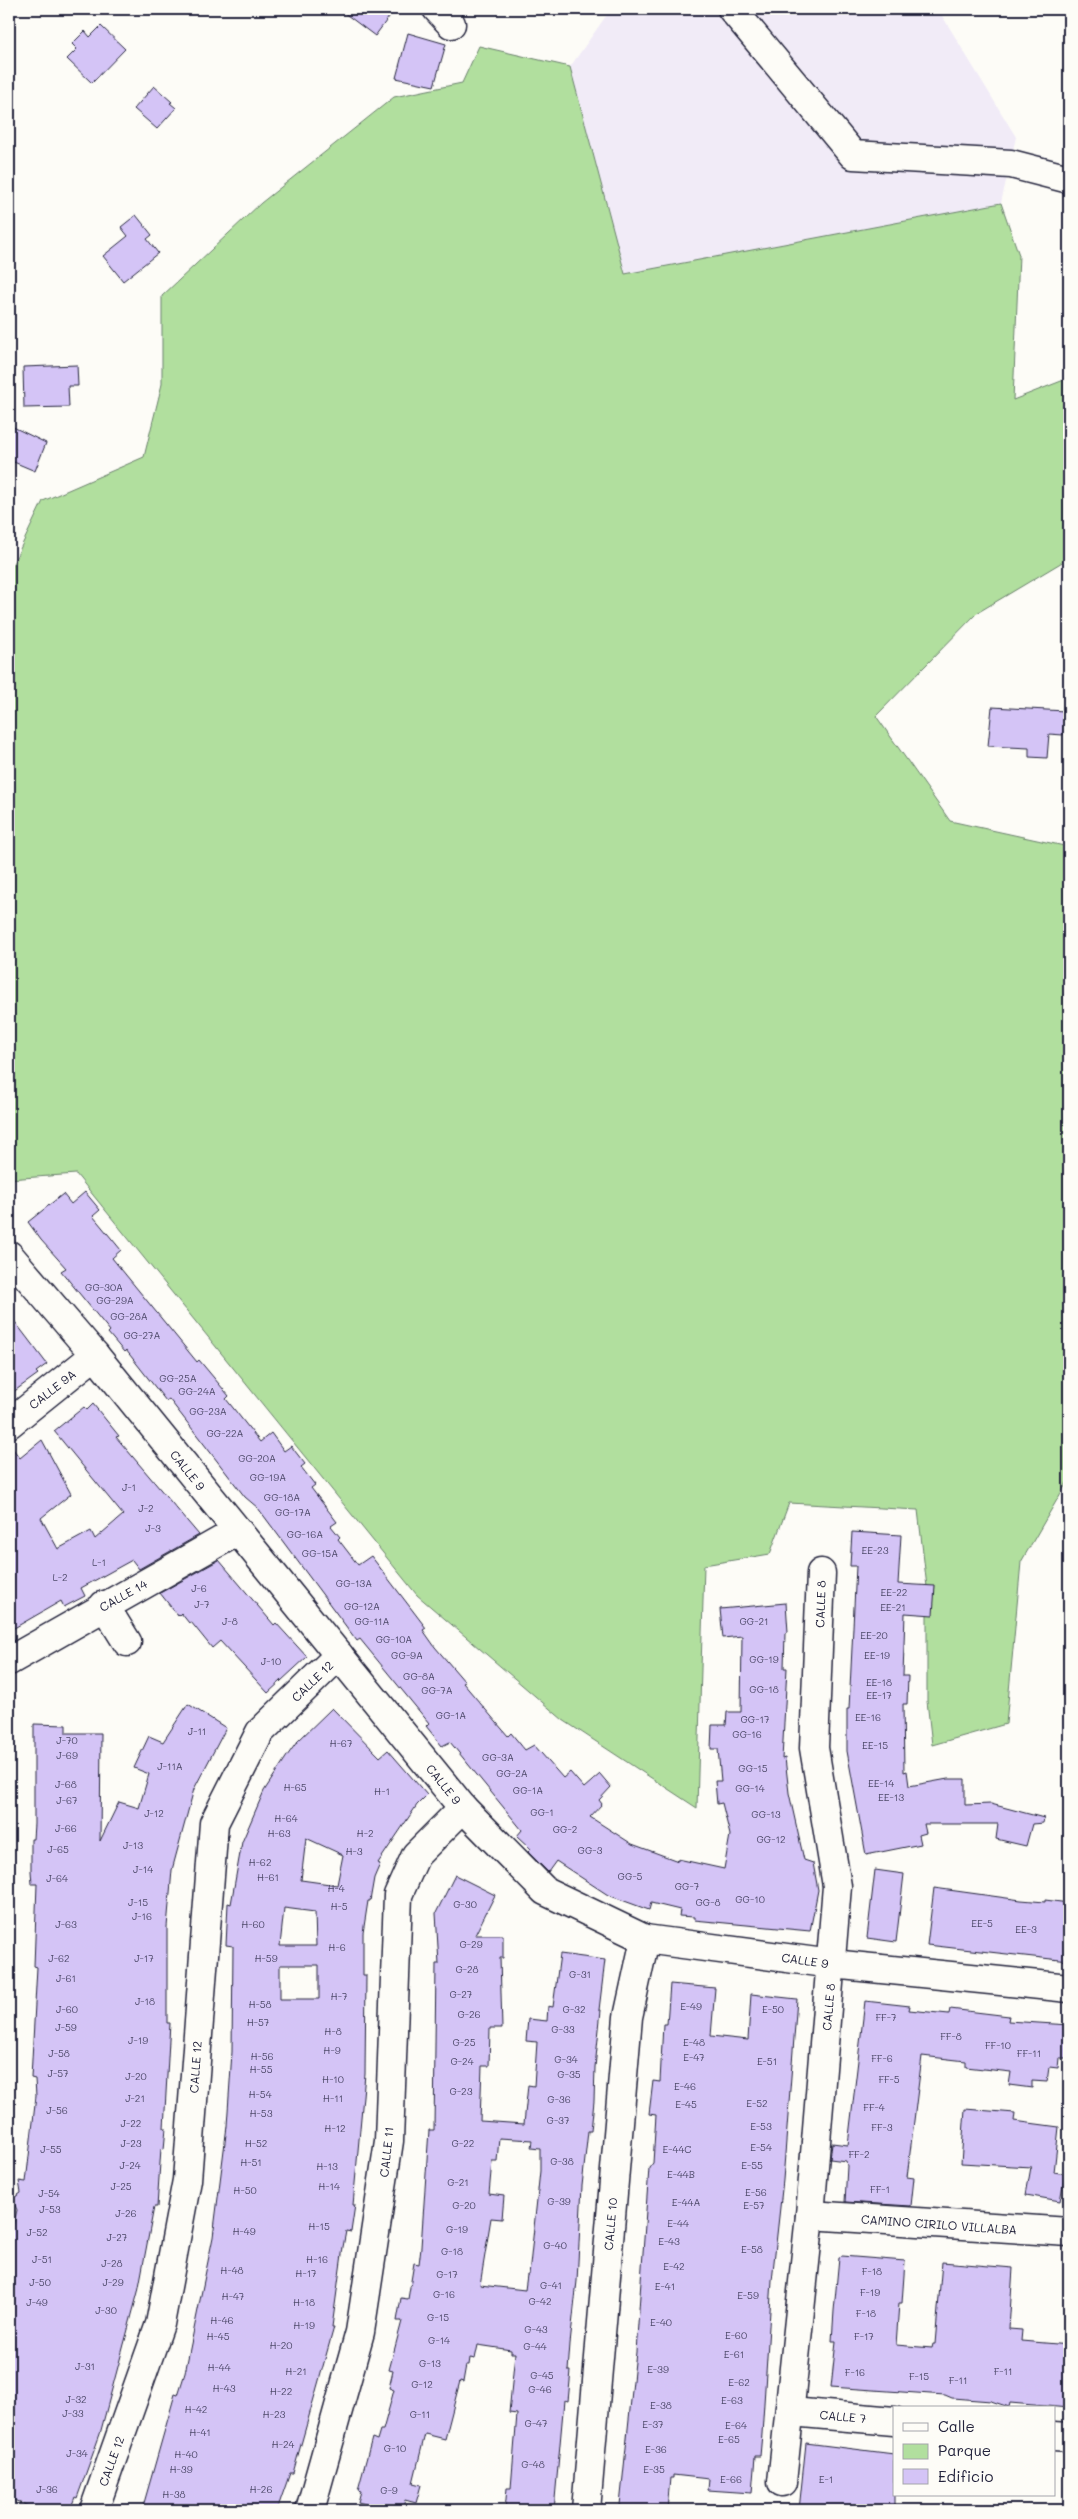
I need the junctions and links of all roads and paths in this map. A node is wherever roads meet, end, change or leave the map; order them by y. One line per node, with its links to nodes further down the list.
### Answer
1 (732, 9): 2 (street)
2 (1069, 179)
3 (9, 1255): 4 (street, CALLE 9)
4 (95, 1355): 5 (street, CALLE 9A); 6 (street, CALLE 9)
5 (9, 1424)
6 (238, 1531): 8 (street, CALLE 14); 10 (street, CALLE 9)
7 (821, 1573): 14 (street, CALLE 8)
8 (104, 1606): 9 (street); 11 (street, CALLE 14)
9 (126, 1642)
10 (339, 1655): 12 (street, CALLE 9); 23 (street, CALLE 12)
11 (9, 1660)
12 (463, 1808): 13 (street, CALLE 9); 24 (street, CALLE 11)
13 (645, 1939): 14 (street, CALLE 9); 25 (street, CALLE 10)
14 (832, 1964): 15 (street, CALLE 9); 16 (street, CALLE 8)
15 (1069, 1988)
16 (810, 2215): 17 (street, CAMINO CIRILO VILLALBA); 18 (street, CALLE 8)
17 (1069, 2232)
18 (791, 2412): 19 (street, CALLE 7); 22 (street, CALLE 8)
19 (893, 2421)
20 (1056, 2436): 21 (street)
21 (1069, 2437)
22 (782, 2482)
23 (94, 2510)
24 (310, 2510)
25 (586, 2510)

